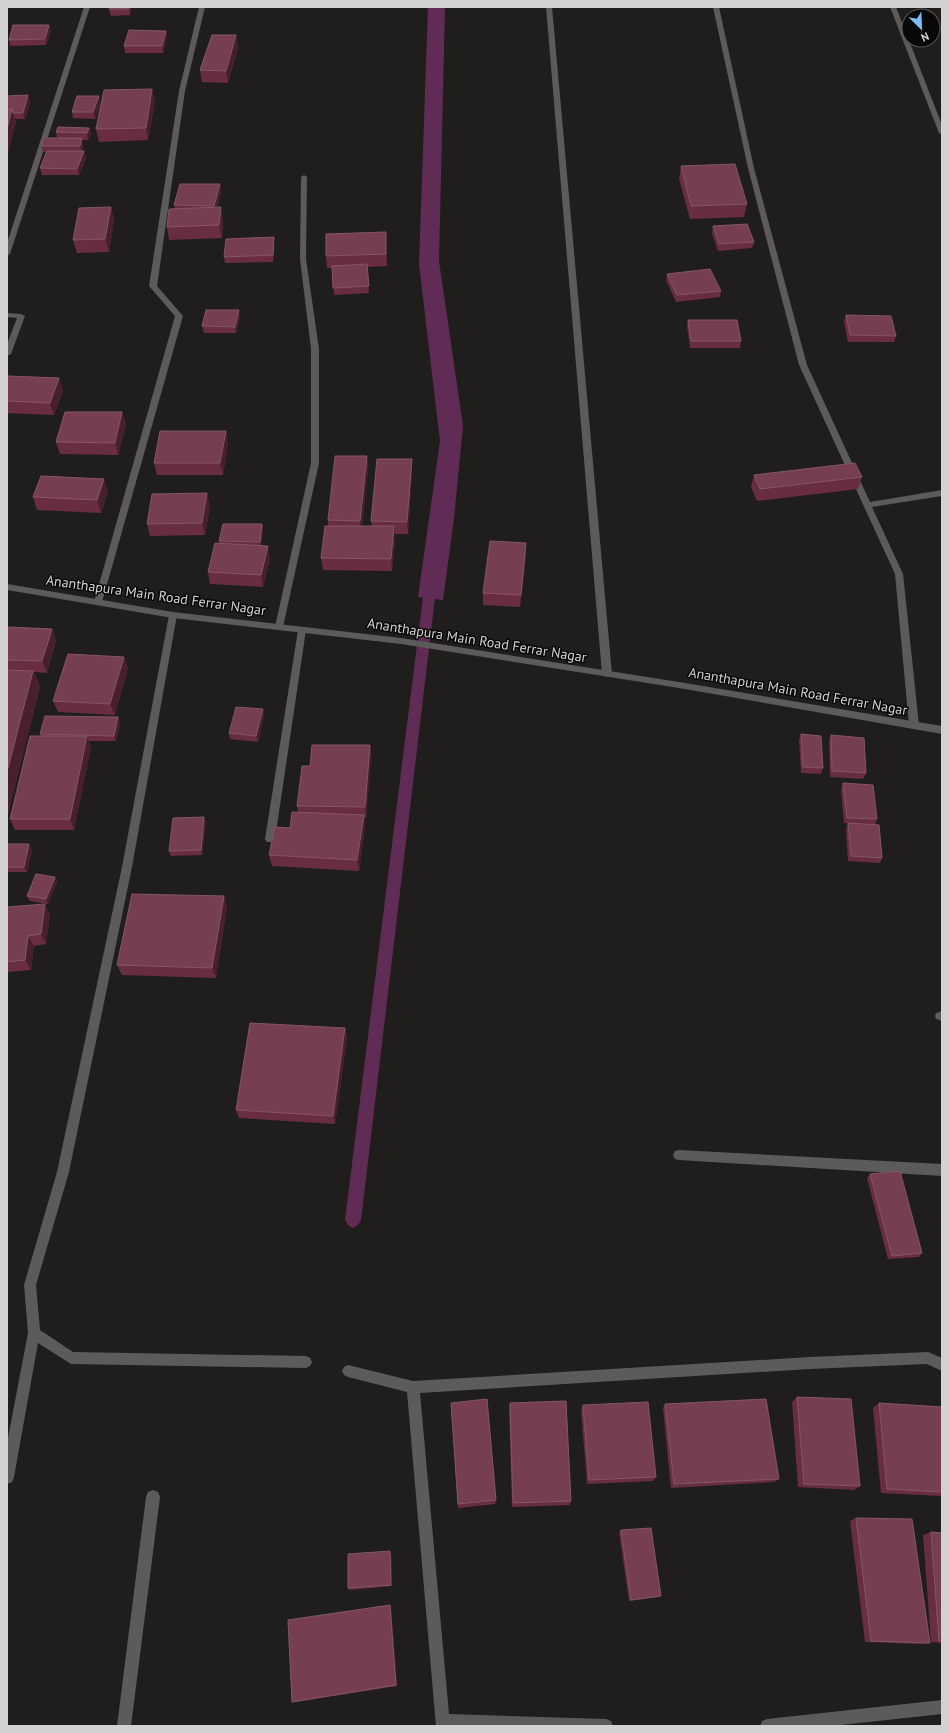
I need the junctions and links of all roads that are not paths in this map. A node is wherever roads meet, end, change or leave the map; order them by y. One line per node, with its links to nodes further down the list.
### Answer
1 (87, 7): 8 (street)
2 (202, 7): 14 (street)
3 (549, 7): 18 (street)
4 (716, 7): 12 (street)
5 (893, 7): 6 (street)
6 (942, 133)
7 (304, 177): 16 (street)
8 (7, 254)
9 (7, 315): 10 (street)
10 (7, 354)
11 (942, 493): 12 (street)
12 (867, 505): 19 (street)
13 (7, 587): 14 (street, Ananthapura Main Road Ferrar Nagar)
14 (98, 602): 15 (street, Ananthapura Main Road Ferrar Nagar)
15 (174, 615): 16 (street, Ananthapura Main Road Ferrar Nagar); 24 (street)
16 (279, 627): 17 (street, Ananthapura Main Road Ferrar Nagar)
17 (302, 630): 18 (street, Ananthapura Main Road Ferrar Nagar); 21 (street)
18 (607, 674): 19 (street, Ananthapura Main Road Ferrar Nagar)
19 (914, 725): 20 (street, Ananthapura Main Road Ferrar Nagar)
20 (942, 730)
21 (270, 839)
22 (680, 1155): 23 (street)
23 (942, 1170)
24 (34, 1333): 25 (street); 29 (street)
25 (306, 1362)
26 (942, 1365): 28 (street)
27 (348, 1371): 28 (street)
28 (414, 1388): 32 (street)
29 (7, 1477)
30 (153, 1497): 33 (street)
31 (942, 1707): 35 (street)
32 (443, 1724): 34 (street)
33 (124, 1726)
34 (606, 1726)
35 (767, 1726)

